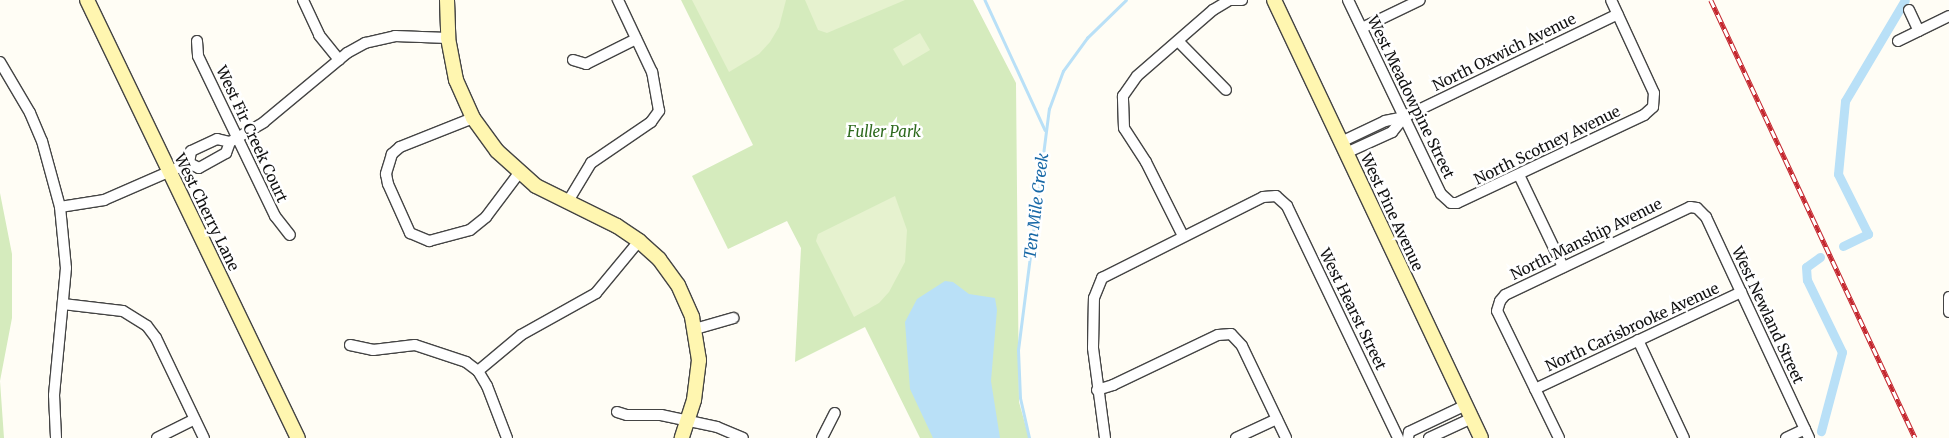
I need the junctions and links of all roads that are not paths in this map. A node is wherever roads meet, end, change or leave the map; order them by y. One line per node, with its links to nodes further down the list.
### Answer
1 (87, 0): 30 (street, West Cherry Lane)
2 (303, 0): 21 (street)
3 (447, 0): 16 (street)
4 (618, 0): 17 (street)
5 (1228, 0): 6 (street); 20 (street)
6 (1242, 0)
7 (1274, 0): 28 (street, West Pine Avenue)
8 (1348, 0): 14 (street, West Meadowpine Street)
9 (1420, 0): 14 (street)
10 (1611, 0): 12 (street)
11 (1909, 10): 15 (street)
12 (1618, 14): 25 (street, North Oxwich Avenue); 32 (street, North Scotney Avenue)
13 (1949, 16): 15 (street)
14 (1362, 28): 25 (street, West Meadowpine Street)
15 (1919, 31): 19 (street)
16 (448, 38): 21 (street); 26 (street)
17 (636, 39): 22 (street); 33 (street)
18 (197, 41): 27 (street, West Fir Creek Court)
19 (1898, 41)
20 (1179, 42): 24 (street); 38 (street)
21 (339, 60): 27 (street)
22 (573, 60)
23 (0, 62): 35 (street)
24 (1226, 90)
25 (1404, 117): 28 (street, North Oxwich Avenue); 34 (street, West Meadowpine Street)
26 (473, 118): 31 (street); 31 (street)
27 (233, 140): 29 (street); 29 (street); 37 (street, West Fir Creek Court)
28 (1344, 148): 52 (street, West Pine Avenue)
29 (189, 163): 30 (street)
30 (169, 170): 35 (street); 63 (street, West Cherry Lane)
31 (520, 173): 33 (street)
32 (1519, 175): 34 (street, North Scotney Avenue); 40 (street)
33 (567, 203): 39 (street)
34 (1451, 203)
35 (60, 207): 43 (street)
36 (1697, 208): 40 (street, North Manship Avenue); 41 (street, West Newland Street)
37 (290, 235)
38 (1183, 236): 51 (street); 71 (street, West Hearst Street)
39 (639, 241): 46 (street); 49 (street)
40 (1563, 268): 50 (street, North Manship Avenue)
41 (1741, 292): 47 (street, North Carisbrooke Avenue); 59 (street, West Newland Street)
42 (1948, 298): 44 (street)
43 (64, 304): 57 (street); 60 (street)
44 (1949, 312)
45 (733, 318): 46 (street)
46 (696, 329): 58 (street)
47 (1638, 340): 50 (street, North Carisbrooke Avenue); 76 (street)
48 (350, 345): 49 (street)
49 (478, 371): 64 (street)
50 (1535, 389): 75 (street)
51 (1097, 390): 55 (street); 68 (street)
52 (1466, 405): 56 (street, West Pine Avenue); 72 (street)
53 (617, 412): 58 (street)
54 (835, 413): 67 (street)
55 (1277, 418): 69 (street); 70 (street)
56 (1472, 418): 73 (street); 74 (street, West Pine Avenue)
57 (195, 419): 61 (street); 62 (street)
58 (688, 421): 65 (street); 66 (street)
59 (1807, 434): 77 (street)
60 (56, 438)
61 (157, 438)
62 (204, 438)
63 (298, 438)
64 (507, 438)
65 (682, 438)
66 (743, 438)
67 (822, 438)
68 (1105, 438)
69 (1236, 438)
70 (1286, 438)
71 (1398, 438)
72 (1408, 438)
73 (1429, 438)
74 (1482, 438)
75 (1559, 438)
76 (1684, 438)
77 (1786, 438)

